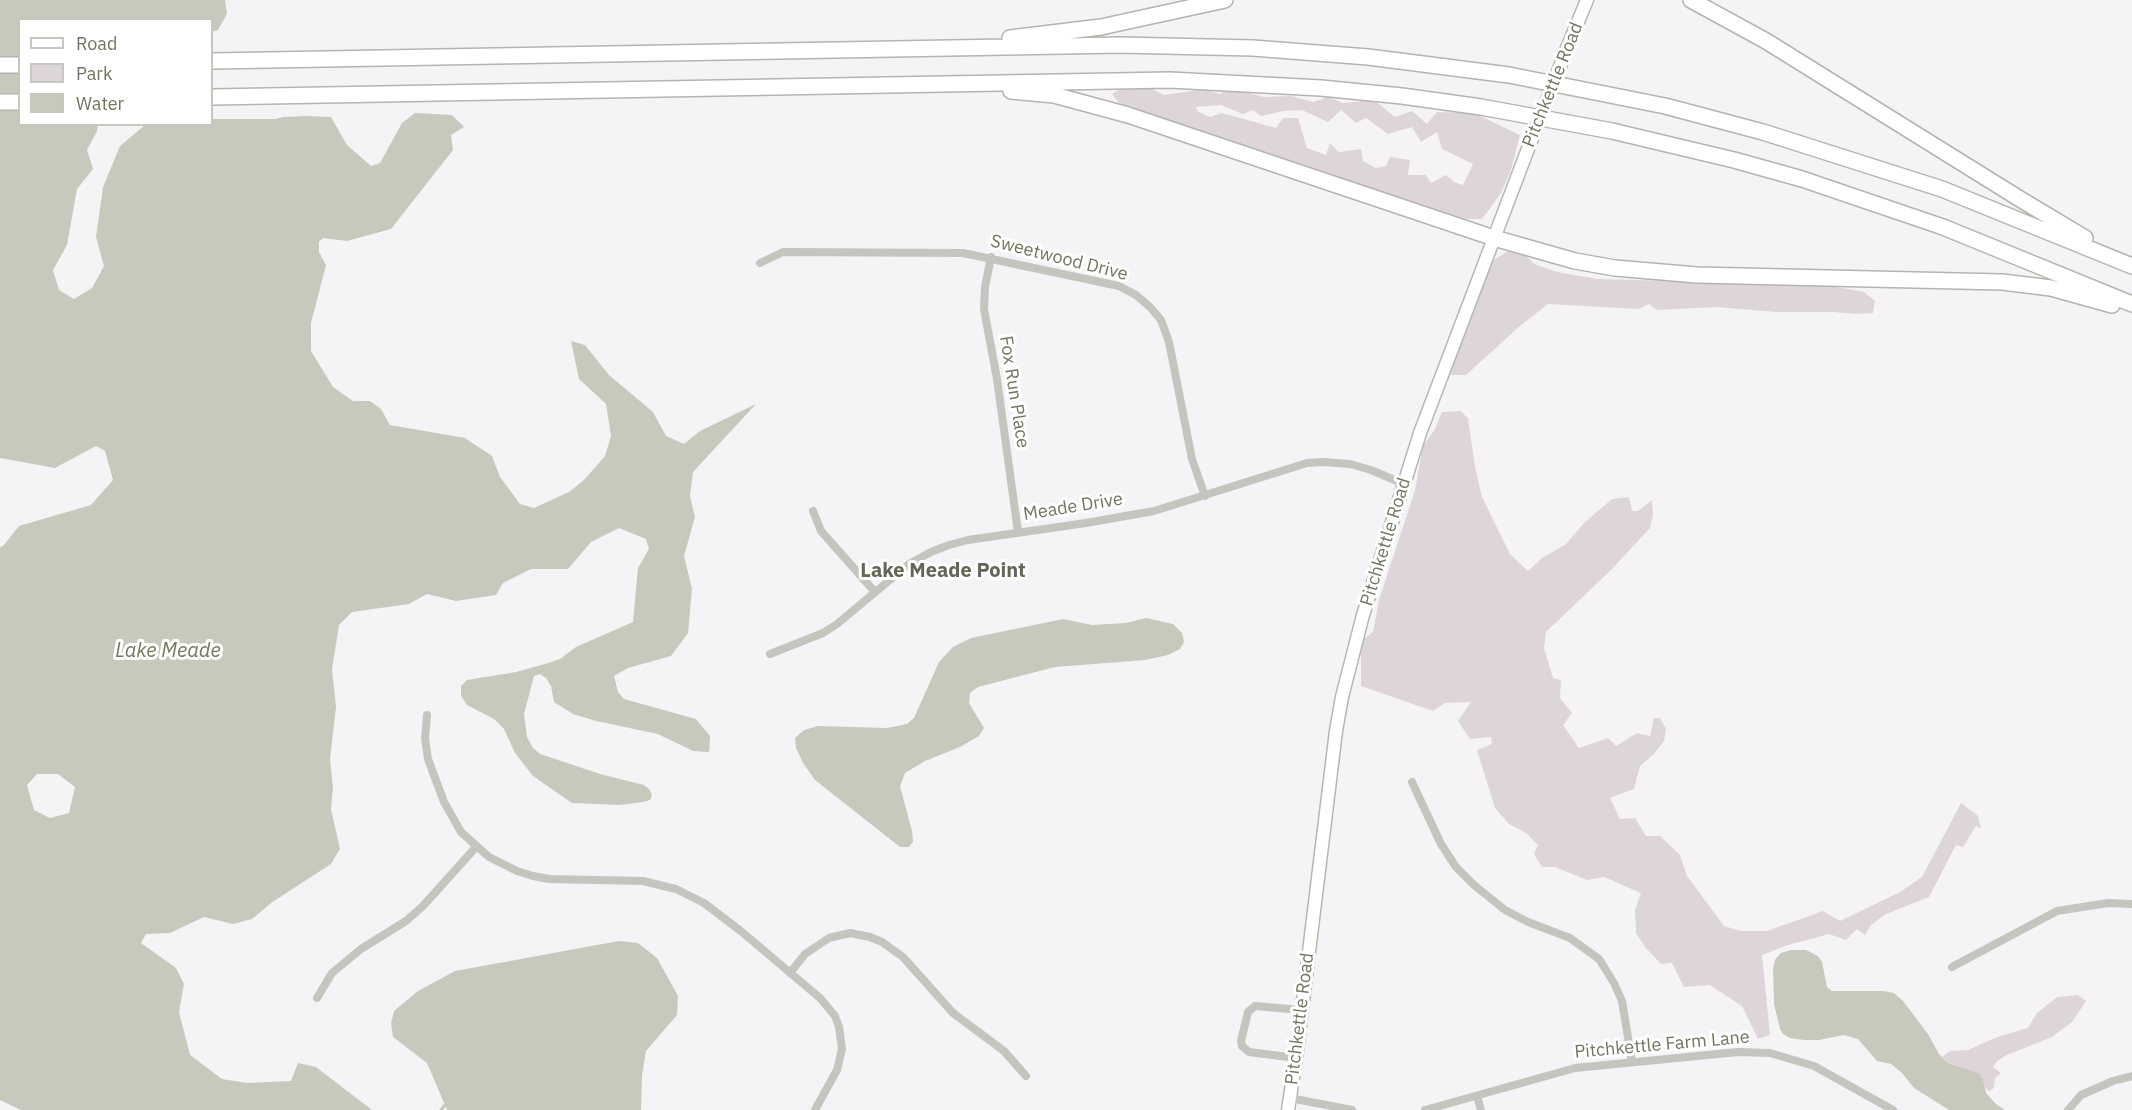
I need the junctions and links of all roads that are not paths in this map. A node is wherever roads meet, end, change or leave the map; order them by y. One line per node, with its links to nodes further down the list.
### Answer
1 (1225, 0): 4 (highway)
2 (1587, 0): 12 (main road, Pitchkettle Road, bridge)
3 (1692, 0): 15 (highway)
4 (912, 48): 5 (highway); 15 (highway)
5 (213, 61)
6 (0, 65): 7 (highway)
7 (18, 65)
8 (920, 84): 9 (highway); 12 (highway); 16 (highway)
9 (213, 97)
10 (0, 102): 11 (highway)
11 (18, 102)
12 (1494, 238): 17 (highway); 18 (main road, Pitchkettle Road)
13 (991, 257): 14 (street, Sweetwood Drive); 19 (street, Sweetwood Drive); 21 (street, Fox Run Place)
14 (760, 263)
15 (2132, 266)
16 (2132, 304)
17 (2132, 311)
18 (1404, 484): 19 (street, Meade Drive); 31 (main road, Pitchkettle Road)
19 (1205, 496): 21 (street, Meade Drive)
20 (813, 511): 22 (street)
21 (1018, 532): 22 (street, Meade Drive)
22 (875, 592): 23 (street, Meade Drive)
23 (770, 654)
24 (427, 715): 26 (street)
25 (1412, 782): 33 (street)
26 (477, 848): 29 (street); 30 (street)
27 (2132, 903): 28 (street)
28 (1952, 967)
29 (790, 973): 34 (street); 38 (street)
30 (317, 998)
31 (1301, 1010): 32 (main road, Pitchkettle Road); 32 (street)
32 (1296, 1058): 37 (main road, Pitchkettle Road)
33 (1632, 1062): 36 (street, Pitchkettle Farm Lane); 42 (street, Pitchkettle Farm Lane)
34 (1026, 1076)
35 (2132, 1076): 43 (street)
36 (1477, 1096): 40 (street, Pitchkettle Farm Lane); 41 (street)
37 (1289, 1104): 39 (street)
38 (815, 1110)
39 (1352, 1110)
40 (1425, 1110)
41 (1481, 1110)
42 (1893, 1110)
43 (2068, 1110)

